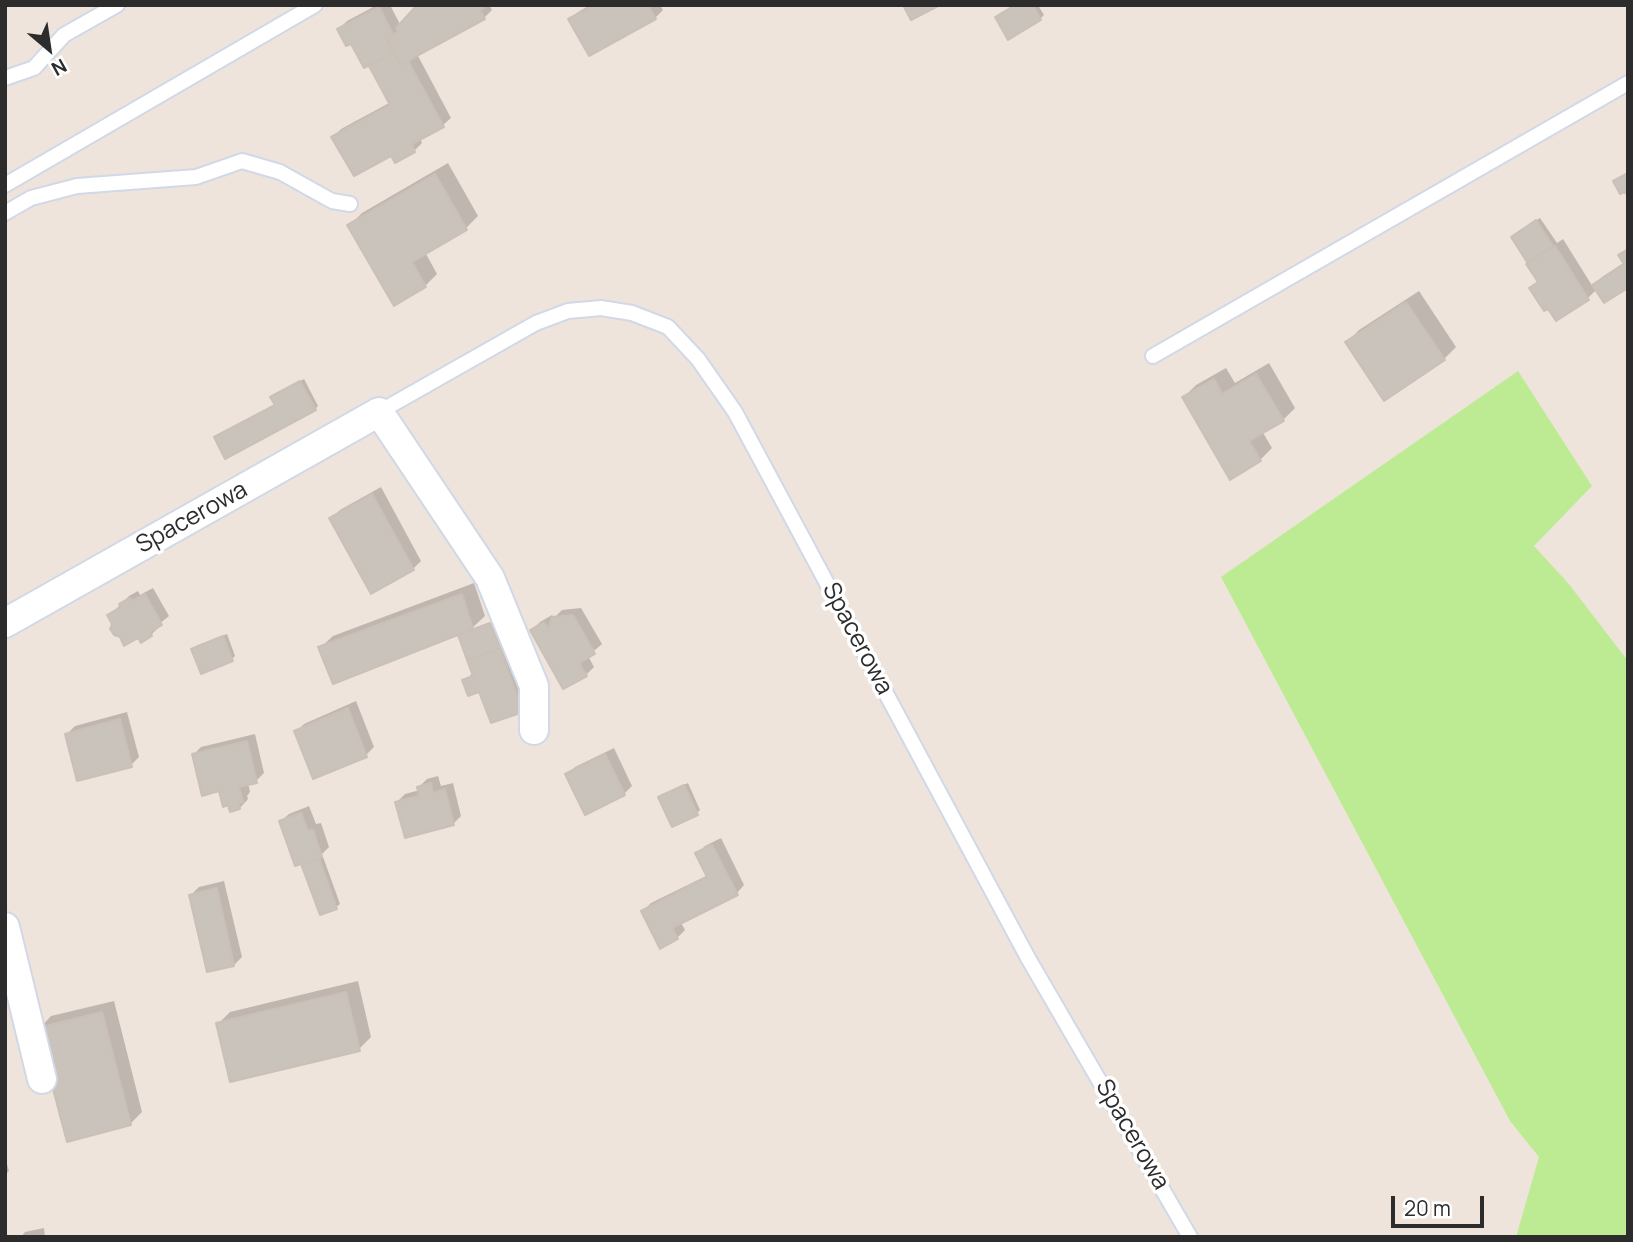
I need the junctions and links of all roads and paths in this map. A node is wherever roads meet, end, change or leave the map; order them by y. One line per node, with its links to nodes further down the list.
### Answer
1 (117, 5): 3 (lane)
2 (315, 5): 5 (lane)
3 (5, 78)
4 (1628, 83): 8 (lane)
5 (5, 185)
6 (350, 204): 7 (lane)
7 (5, 213)
8 (1153, 356)
9 (379, 412): 10 (street, Spacerowa); 11 (street); 14 (lane, Spacerowa)
10 (5, 623)
11 (534, 730)
12 (5, 927): 13 (street)
13 (42, 1079)
14 (1191, 1237)

